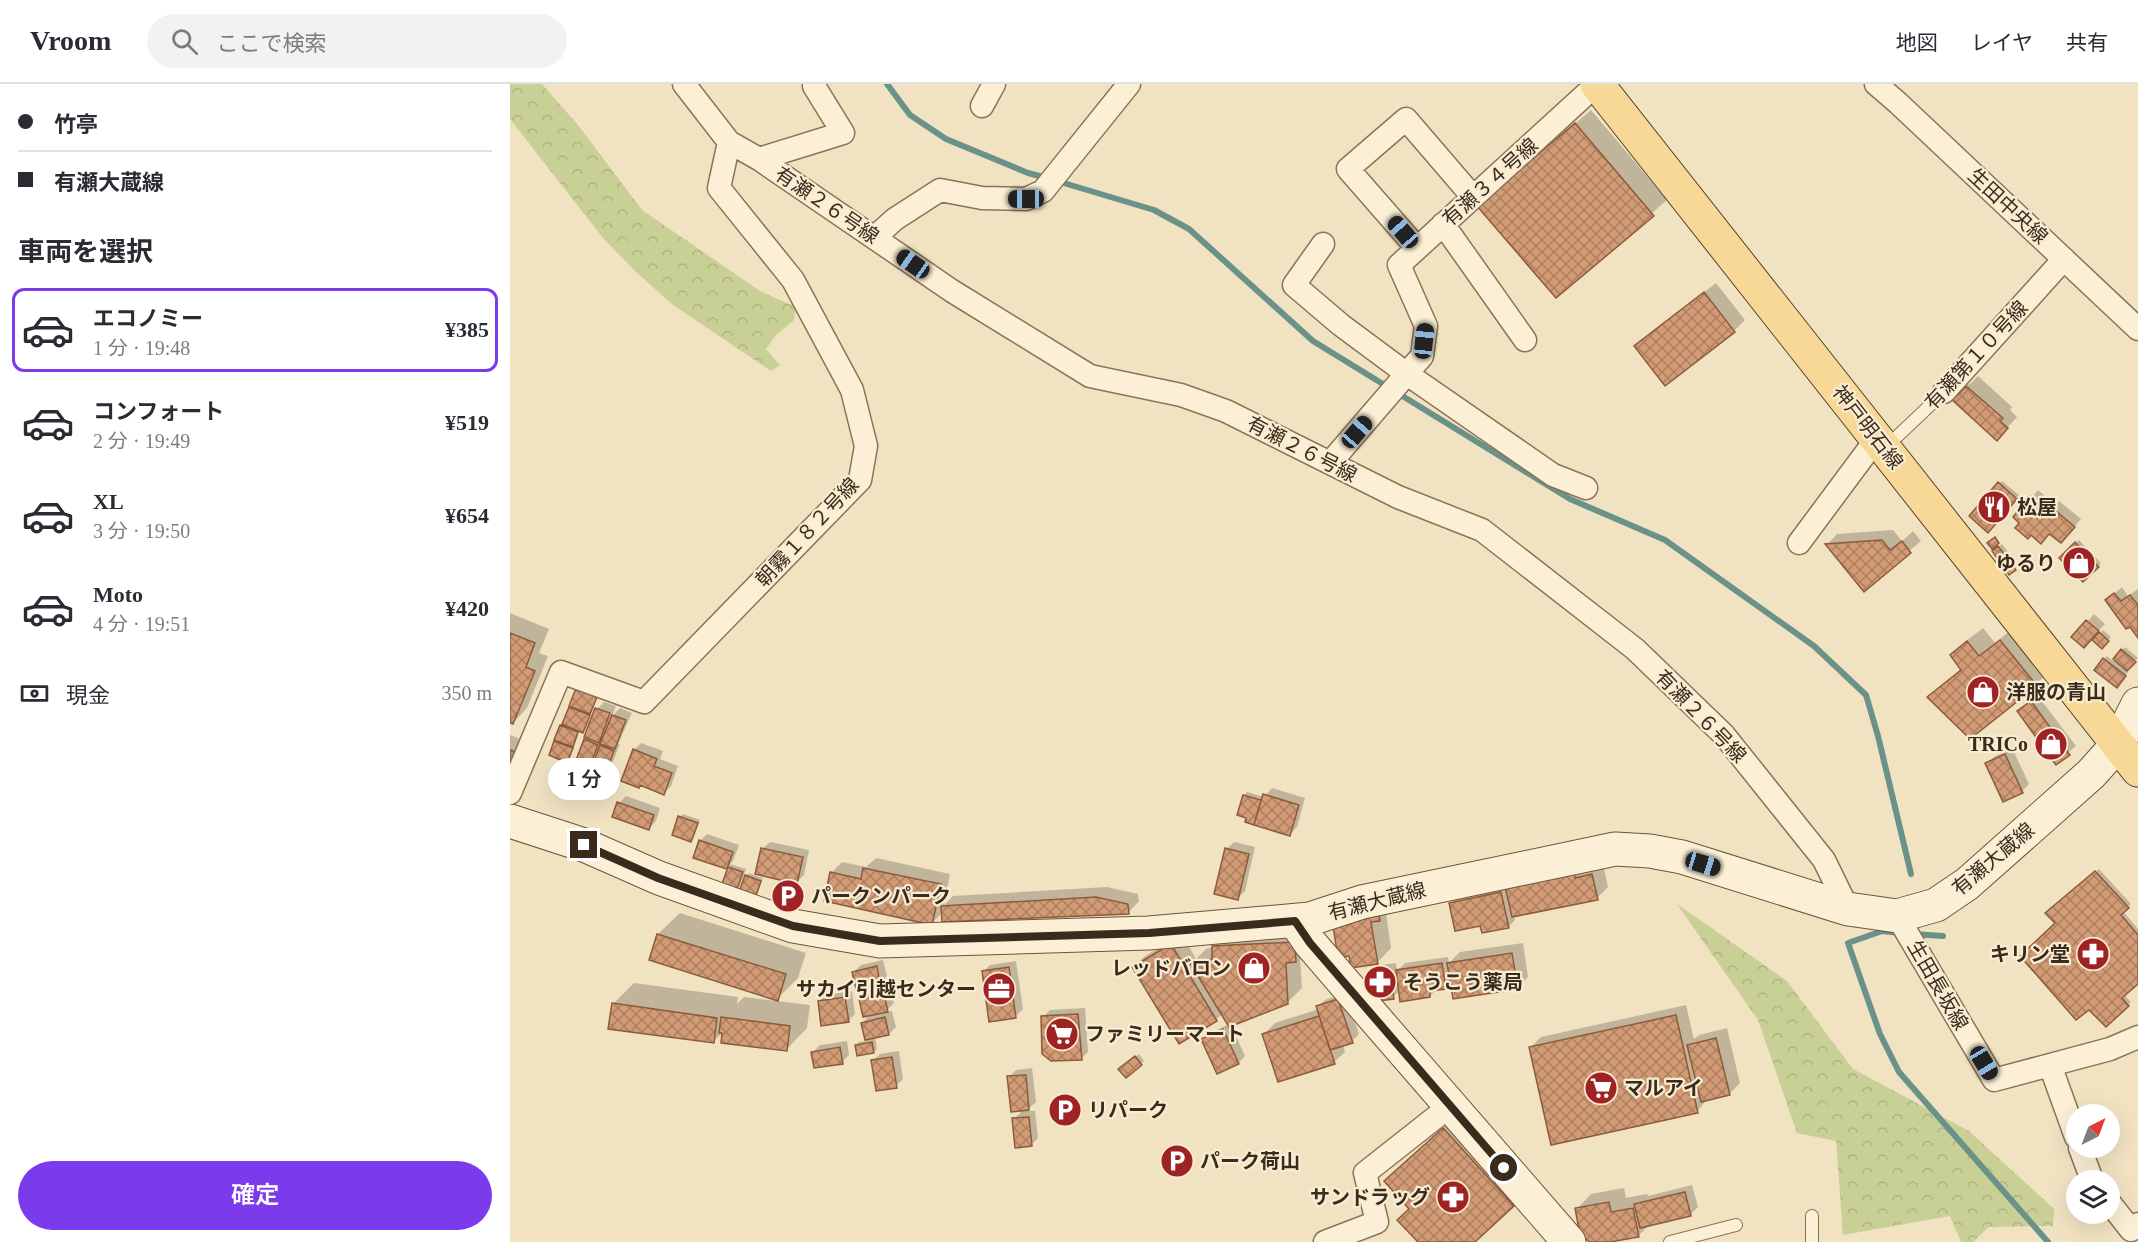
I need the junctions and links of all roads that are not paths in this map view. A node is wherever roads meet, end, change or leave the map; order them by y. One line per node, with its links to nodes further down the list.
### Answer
1 (684, 84): 8 (street, 有瀬２６号線)
2 (994, 84): 7 (street)
3 (1129, 84): 12 (street)
4 (1597, 84): 10 (street, 有瀬３４号線); 20 (main road, 神戸明石線)
5 (1876, 84): 15 (street, 生田中央線)
6 (814, 86): 9 (street)
7 (982, 106)
8 (729, 142): 9 (street, 有瀬２６号線); 27 (street, 朝霧１８２号線)
9 (759, 159): 12 (street, 有瀬２６号線)
10 (1473, 197): 11 (street, 有瀬３４号線); 14 (street)
11 (1443, 224): 14 (street, 有瀬３４号線); 17 (street)
12 (875, 237): 21 (street, 有瀬２６号線)
13 (1323, 244): 18 (street)
14 (1417, 248): 18 (street, 有瀬３４号線)
15 (2064, 259): 16 (street, 生田中央線); 19 (street, 有瀬第１０号線)
16 (2138, 329)
17 (1525, 340)
18 (1404, 377): 21 (street, 有瀬３４号線); 22 (street)
19 (1944, 392): 20 (lane, 有瀬第１０号線)
20 (1881, 443): 23 (street, 有瀬第１０号線); 25 (main road, 神戸明石線)
21 (1330, 463): 29 (street, 有瀬２６号線)
22 (1586, 488)
23 (1799, 543)
24 (2138, 704): 25 (main road, 有瀬大蔵線)
25 (2118, 744): 26 (main road, 神戸明石線); 30 (main road, 有瀬大蔵線)
26 (2138, 770)
27 (510, 793)
28 (510, 822): 31 (main road, 有瀬大蔵線)
29 (1848, 909): 30 (main road, 有瀬大蔵線); 31 (main road, 有瀬大蔵線)
30 (1897, 916): 33 (street, 生田長坂線)
31 (1295, 921): 34 (main road)
32 (2138, 1037): 33 (street, 生田長坂線)
33 (2050, 1065): 35 (street)
34 (1450, 1106): 40 (street); 41 (main road)
35 (2066, 1109)
36 (2120, 1214): 39 (street)
37 (1812, 1216): 43 (lane)
38 (1736, 1225): 42 (lane)
39 (2136, 1231)
40 (1325, 1242)
41 (1569, 1242)
42 (1670, 1242)
43 (1812, 1242)

